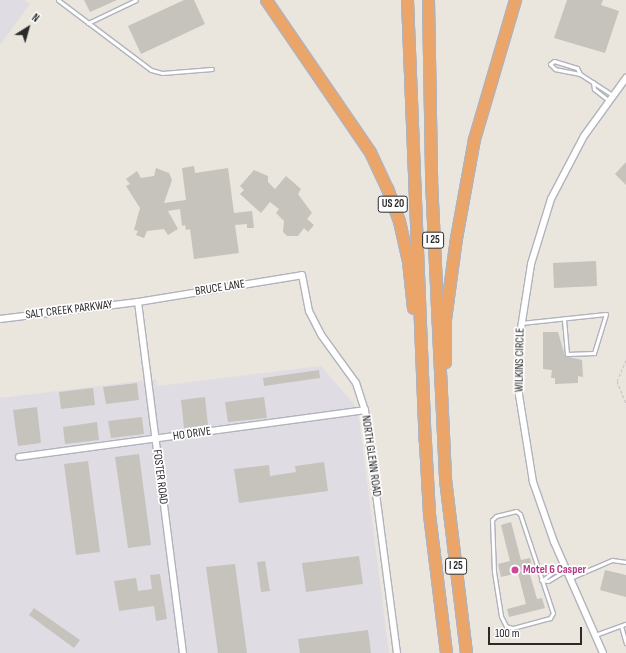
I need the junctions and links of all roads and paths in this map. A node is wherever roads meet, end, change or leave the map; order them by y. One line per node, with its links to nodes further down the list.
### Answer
1 (58, 0): 7 (lane)
2 (136, 0): 8 (lane)
3 (266, 0): 24 (highway, US 20)
4 (407, 0): 24 (highway, I 25)
5 (428, 0): 26 (highway, I 25)
6 (515, 0): 26 (highway)
7 (62, 2): 8 (lane)
8 (88, 23): 9 (lane)
9 (212, 69)
10 (580, 74): 10 (lane); 12 (lane)
11 (626, 78): 13 (street, WILKINS CIRCLE)
12 (593, 82): 13 (lane); 14 (lane)
13 (612, 95): 14 (street, WILKINS CIRCLE)
14 (608, 100): 19 (street, WILKINS CIRCLE)
15 (302, 275): 16 (street, BRUCE LANE); 22 (street, NORTH GLENN ROAD)
16 (138, 302): 18 (street, SALT CREEK PARKWAY); 23 (street, FOSTER ROAD)
17 (564, 318): 17 (lane); 19 (lane)
18 (0, 319)
19 (521, 323): 28 (street, WILKINS CIRCLE)
20 (626, 360): 21 (path)
21 (626, 402)
22 (365, 410): 23 (street, HO DRIVE); 37 (street, NORTH GLENN ROAD)
23 (155, 439): 25 (street, HO DRIVE); 36 (street, FOSTER ROAD)
24 (425, 442): 38 (highway, I 25)
25 (19, 457)
26 (445, 479): 39 (highway, I 25)
27 (626, 562): 30 (lane)
28 (566, 570): 29 (lane); 30 (street, WILKINS CIRCLE)
29 (560, 573): 31 (lane); 31 (lane)
30 (570, 578): 34 (street, WILKINS CIRCLE)
31 (542, 579): 31 (lane)
32 (626, 624): 33 (lane)
33 (621, 626): 34 (lane); 35 (lane)
34 (595, 635): 40 (street, WILKINS CIRCLE)
35 (626, 643)
36 (183, 653)
37 (397, 653)
38 (446, 653)
39 (466, 653)
40 (604, 653)

